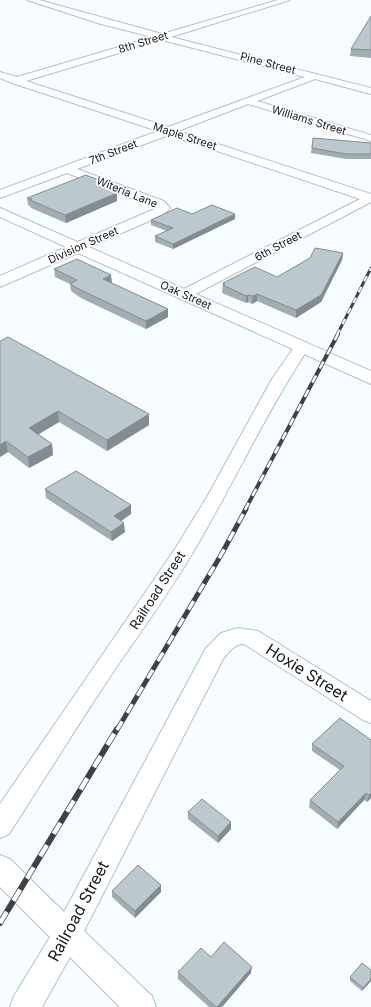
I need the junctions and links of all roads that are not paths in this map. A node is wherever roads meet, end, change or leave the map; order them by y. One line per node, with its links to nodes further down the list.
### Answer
1 (31, 0): 3 (street, Pine Street)
2 (286, 0): 3 (street, 8th Street)
3 (164, 36): 5 (street, Pine Street); 6 (street, 8th Street)
4 (0, 75): 6 (street, Maple Street)
5 (315, 76): 8 (street, Pine Street); 9 (street, 7th Street)
6 (16, 80): 7 (street, 8th Street); 10 (street, Maple Street)
7 (0, 85)
8 (371, 91)
9 (247, 102): 10 (street, 7th Street); 11 (street, Williams Street)
10 (169, 131): 12 (street, 7th Street); 14 (street, Maple Street)
11 (371, 138)
12 (67, 169): 13 (street, 7th Street); 15 (street, Witeria Lane)
13 (0, 194)
14 (370, 198): 19 (street, 6th Street)
15 (164, 208): 17 (street, Division Street)
16 (0, 212): 17 (main road, Oak Street)
17 (78, 247): 18 (main road, Division Street); 19 (main road, Oak Street)
18 (0, 282)
19 (185, 294): 20 (main road, Oak Street)
20 (302, 346): 21 (main road, Oak Street); 24 (street, Railroad Street)
21 (371, 378)
22 (242, 634): 23 (street, Hoxie Street); 26 (street, Railroad Street)
23 (371, 713)
24 (0, 826)
25 (0, 868): 26 (street)
26 (67, 935): 27 (street, Railroad Street); 28 (street)
27 (25, 1007)
28 (141, 1007)

